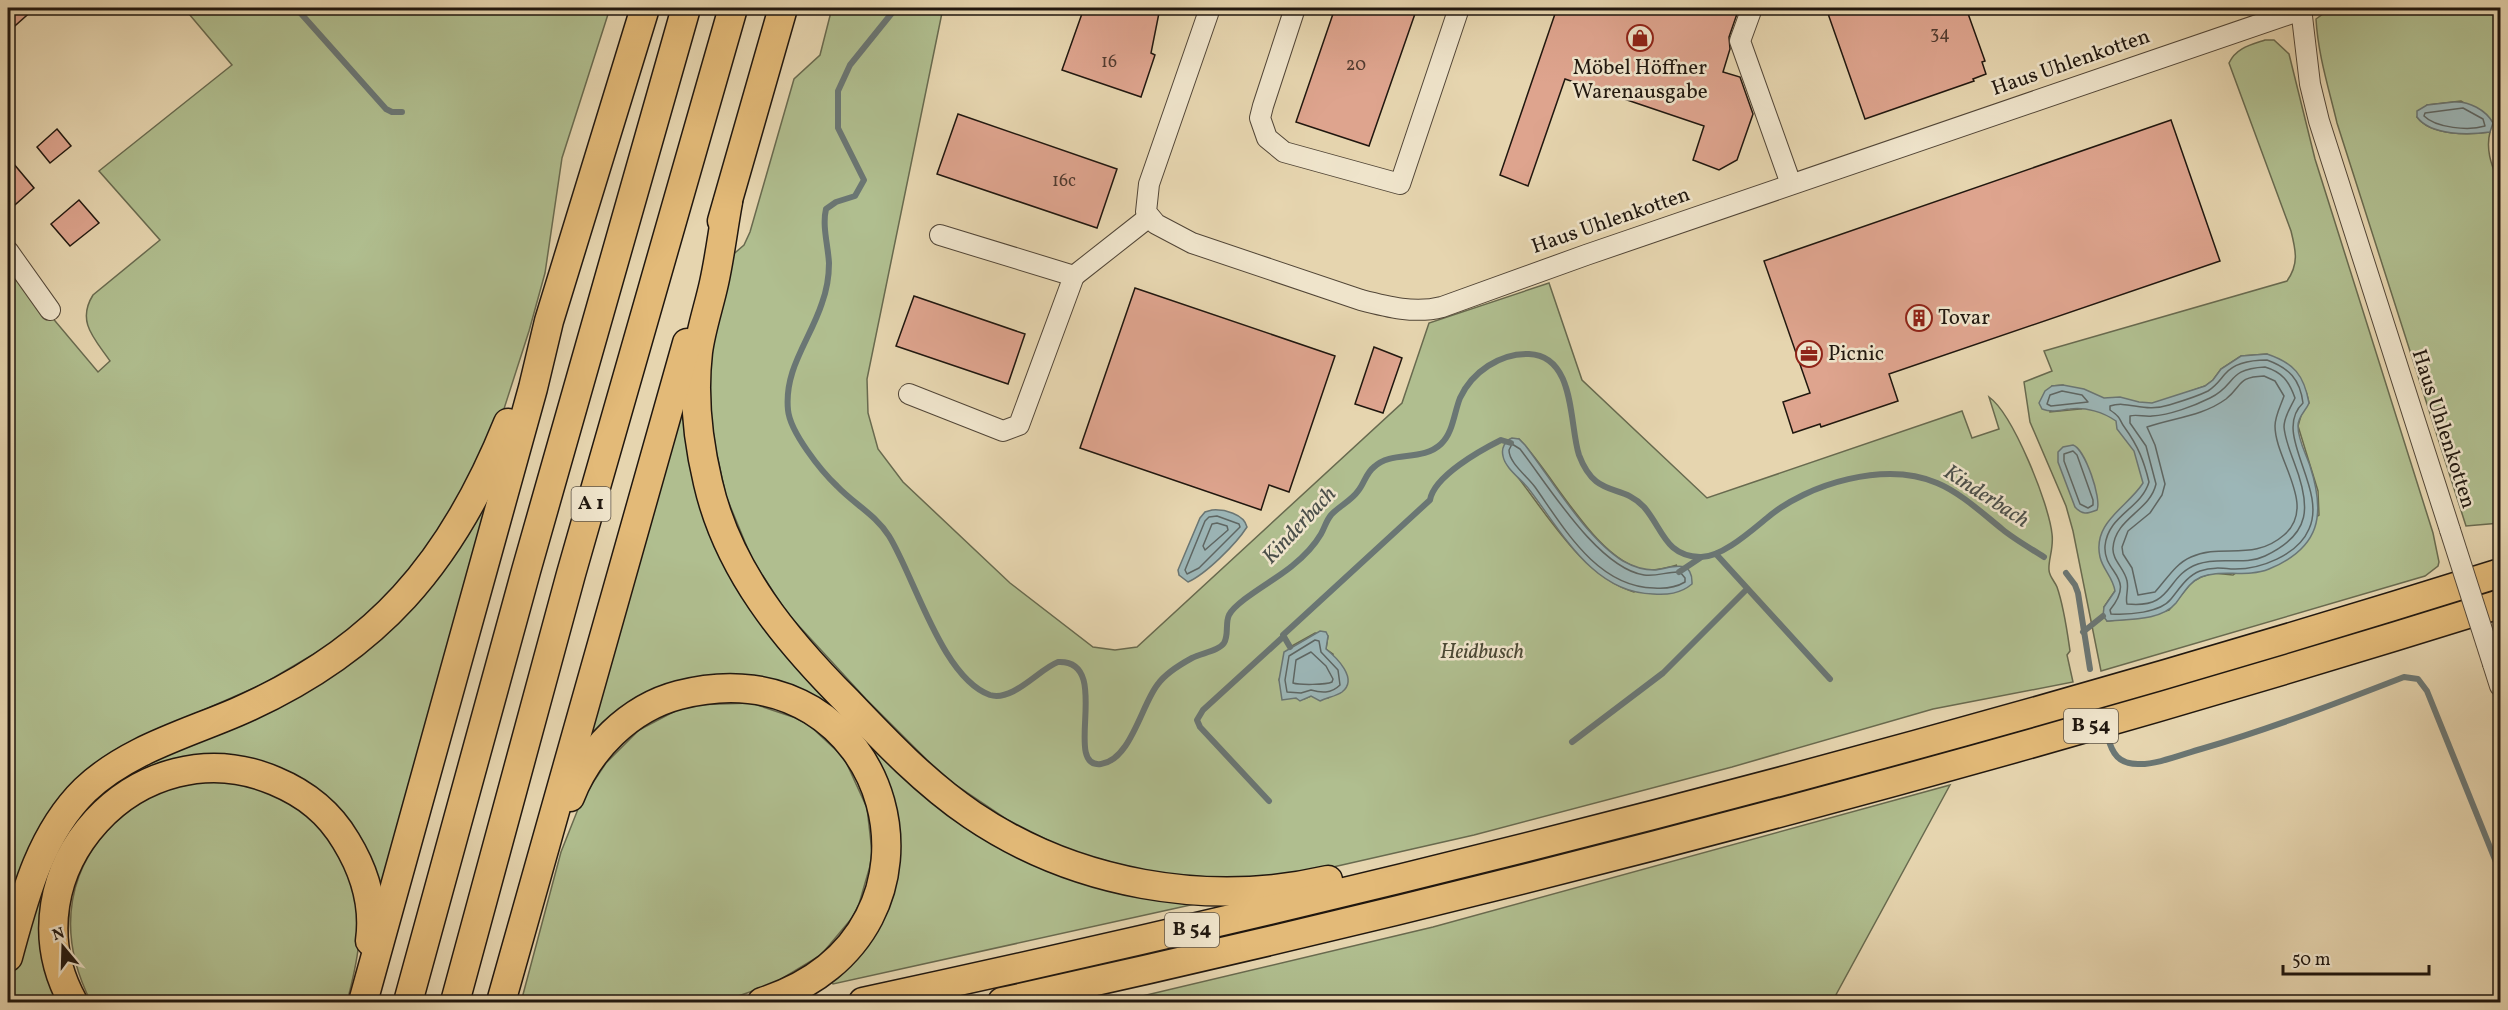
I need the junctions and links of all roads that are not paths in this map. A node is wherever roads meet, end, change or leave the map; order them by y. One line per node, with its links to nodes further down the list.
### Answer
1 (645, 8): 17 (highway)
2 (686, 8): 28 (highway, A 1)
3 (733, 8): 29 (highway, A 1)
4 (783, 8): 11 (highway)
5 (1210, 8): 12 (street)
6 (1295, 8): 7 (street)
7 (1459, 8)
8 (1752, 8): 10 (street)
9 (2301, 9): 10 (street, Haus Uhlenkotten); 21 (street, Haus Uhlenkotten, bridge)
10 (1791, 184): 12 (street, Haus Uhlenkotten)
11 (728, 202): 22 (highway); 23 (highway)
12 (1149, 217): 15 (street)
13 (940, 235): 15 (street)
14 (8, 251): 16 (street)
15 (1074, 276): 18 (street)
16 (50, 310)
17 (549, 321): 24 (highway); 27 (highway)
18 (909, 394)
19 (2500, 573): 22 (highway, B 54)
20 (2500, 604): 25 (highway, B 54)
21 (2500, 686)
22 (1519, 850): 32 (highway, B 54)
23 (525, 914): 30 (highway); 31 (highway)
24 (8, 957)
25 (1191, 960): 33 (highway, B 54); 34 (highway)
26 (73, 1002): 27 (highway)
27 (362, 1002)
28 (408, 1002)
29 (455, 1002)
30 (501, 1002)
31 (762, 1002)
32 (863, 1002)
33 (1002, 1002)
34 (1051, 1002)

